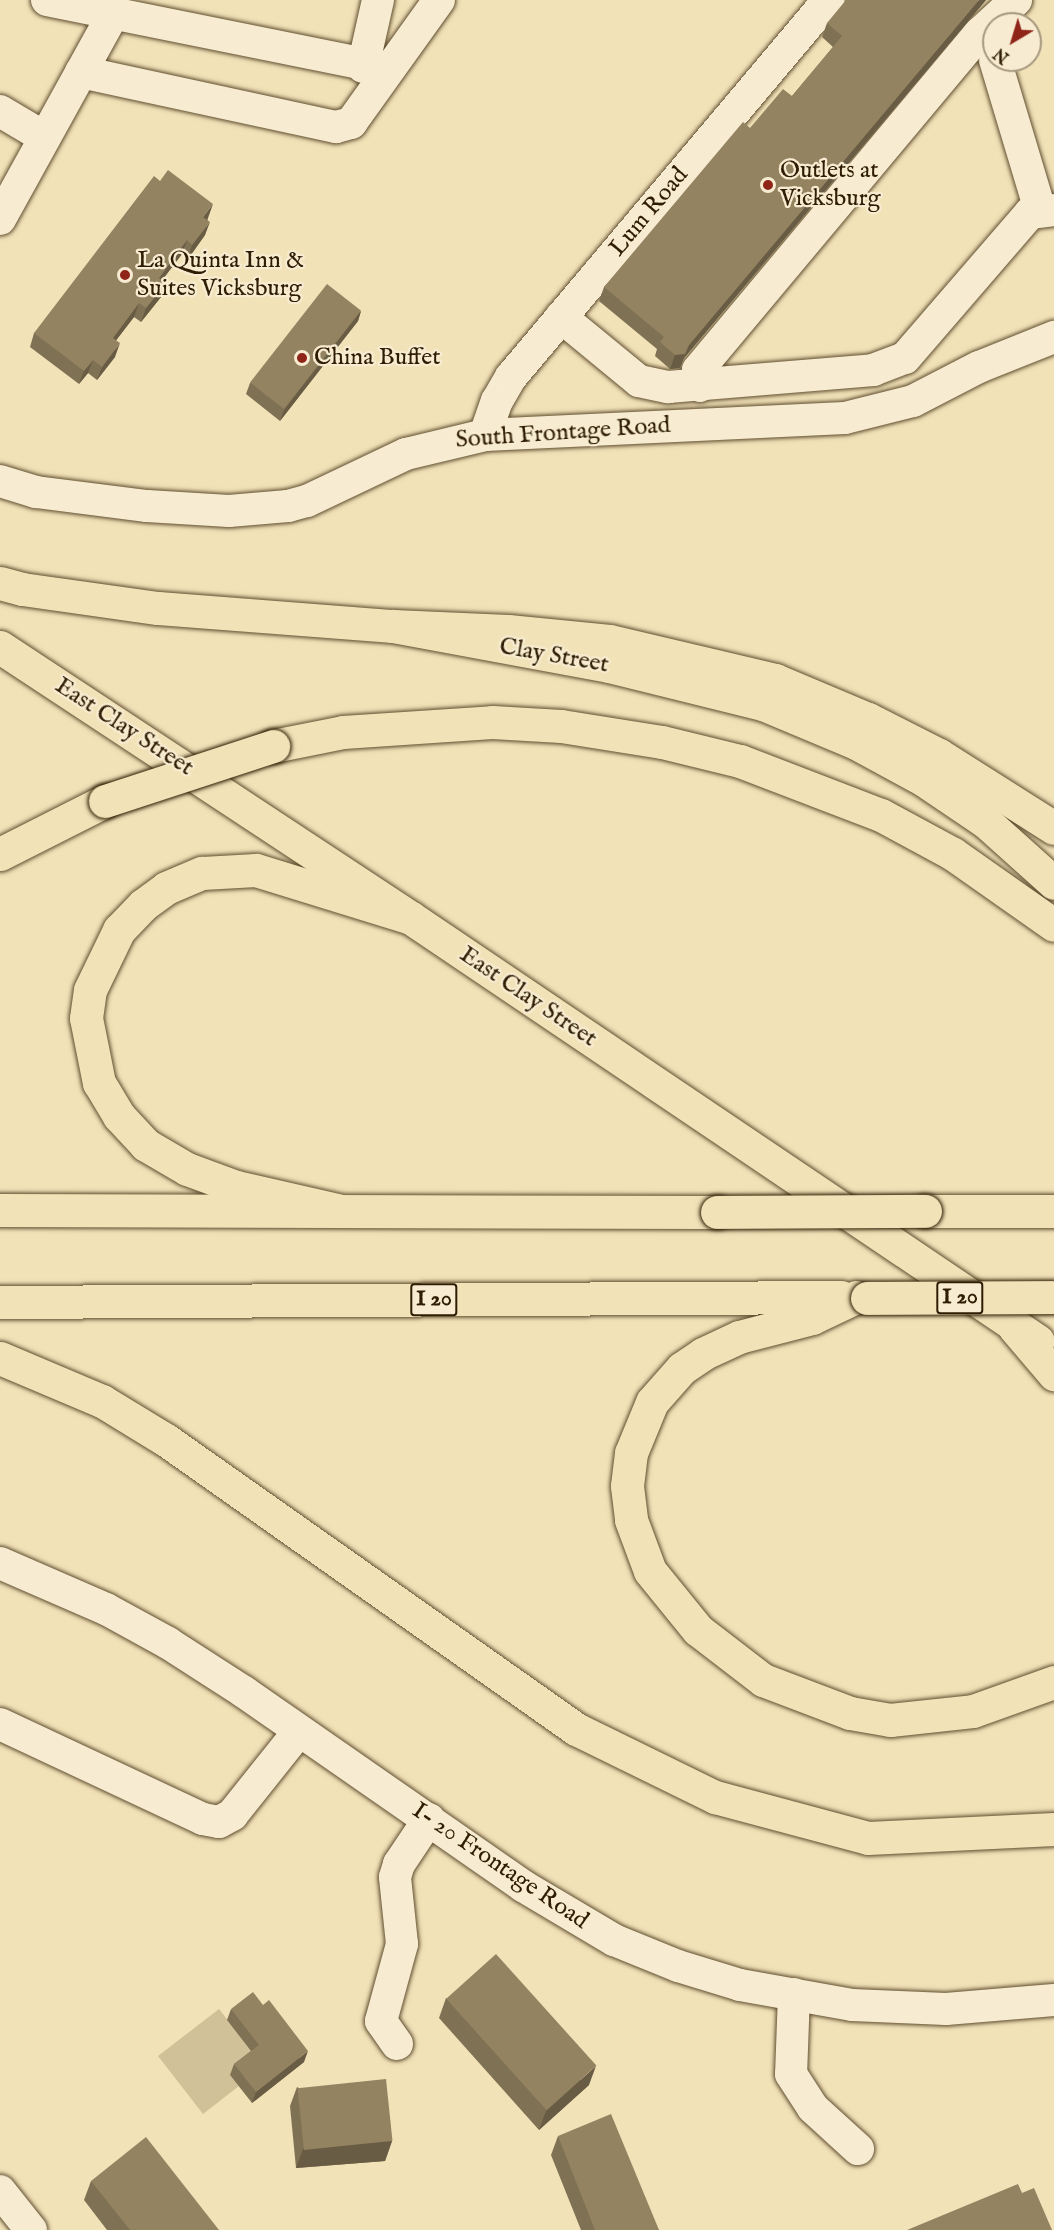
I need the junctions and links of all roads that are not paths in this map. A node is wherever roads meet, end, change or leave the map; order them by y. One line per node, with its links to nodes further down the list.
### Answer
1 (47, 0): 5 (street)
2 (378, 0): 7 (street)
3 (439, 0): 7 (street)
4 (828, 0): 14 (street, Lum Road)
5 (112, 16): 7 (street); 8 (street)
6 (982, 59): 16 (street)
7 (375, 68): 8 (street)
8 (81, 72): 11 (street)
9 (998, 72): 12 (street)
10 (0, 111): 11 (street)
11 (44, 137): 13 (street)
12 (1047, 210): 16 (street)
13 (0, 219)
14 (561, 317): 16 (street); 17 (street, Lum Road)
15 (1054, 337): 17 (street, South Frontage Road)
16 (700, 386)
17 (485, 435): 18 (street, South Frontage Road)
18 (0, 481)
19 (0, 582): 20 (main road, Clay Street)
20 (393, 626): 22 (main road); 24 (main road, Clay Street)
21 (0, 647): 25 (main road, East Clay Street)
22 (1054, 828)
23 (0, 854): 26 (main road, bridge)
24 (1054, 883)
25 (411, 918): 28 (main road); 33 (main road, East Clay Street)
26 (1054, 925)
27 (0, 1210): 28 (main road)
28 (342, 1211): 29 (main road, bridge)
29 (1054, 1211)
30 (1053, 1297): 31 (main road, I 20, bridge)
31 (862, 1298): 32 (main road, I 20); 38 (main road)
32 (0, 1302)
33 (1014, 1327): 34 (main road, East Clay Street); 36 (main road)
34 (1054, 1350)
35 (0, 1358): 42 (main road)
36 (1054, 1374)
37 (0, 1563): 40 (street, I- 20 Frontage Road)
38 (1054, 1682)
39 (0, 1724): 40 (street)
40 (299, 1731): 41 (street, I- 20 Frontage Road)
41 (429, 1820): 43 (street, I- 20 Frontage Road); 45 (street)
42 (1054, 1829)
43 (794, 1994): 44 (street, I- 20 Frontage Road); 46 (street)
44 (1054, 2000)
45 (397, 2044)
46 (858, 2149)
47 (2, 2196): 48 (street)
48 (31, 2230)

